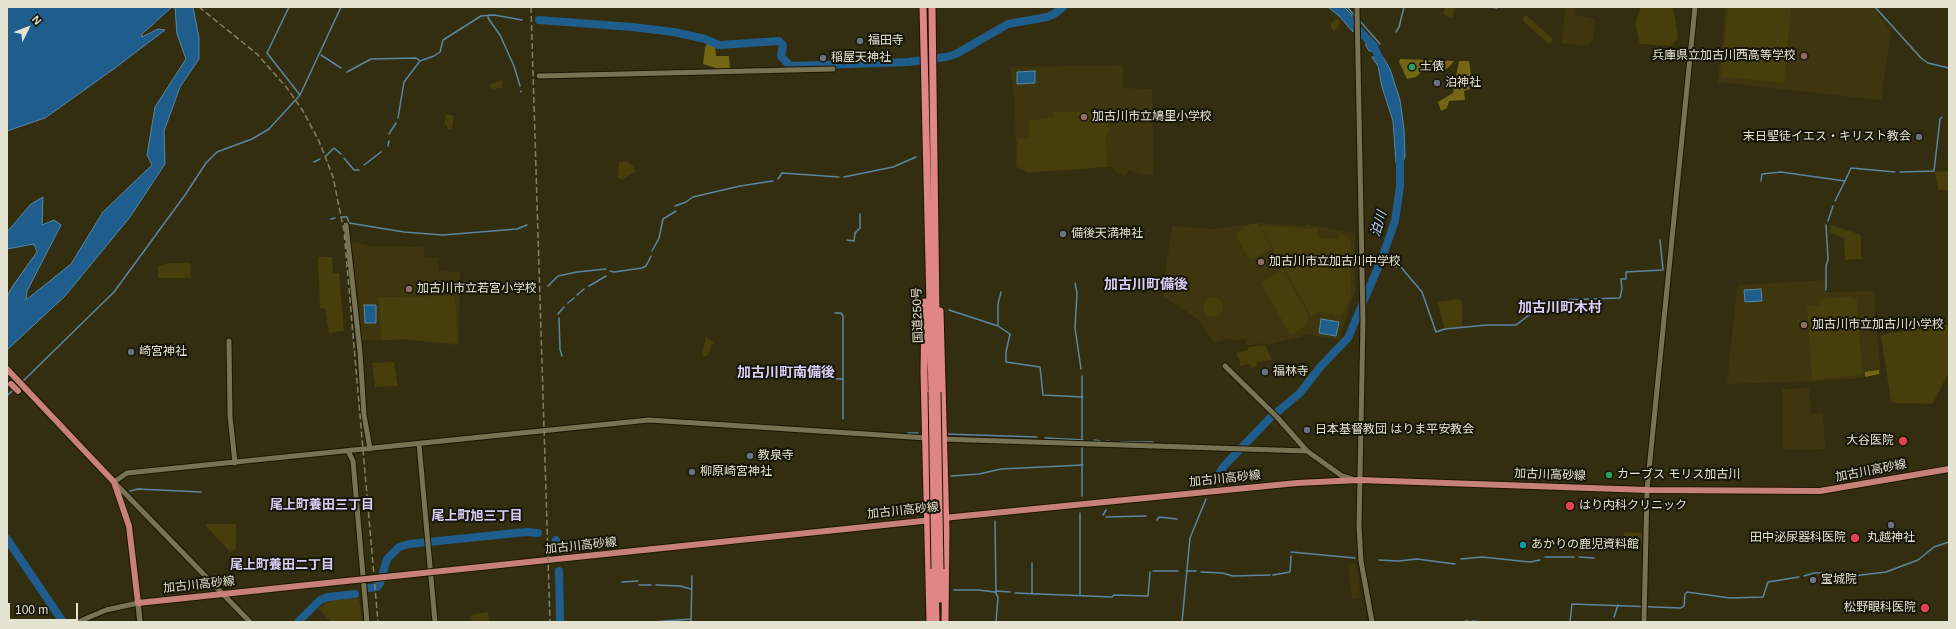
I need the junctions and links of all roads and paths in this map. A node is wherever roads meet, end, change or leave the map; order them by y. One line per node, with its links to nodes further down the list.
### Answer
1 (923, 7): 8 (highway, 国道250号)
2 (932, 7): 8 (highway, 国道250号)
3 (1695, 7): 24 (street)
4 (1357, 8): 22 (street)
5 (833, 69): 6 (street)
6 (539, 76)
7 (346, 225): 17 (street)
8 (931, 269): 14 (highway); 15 (highway); 27 (highway, 国道250号, bridge)
9 (229, 341): 20 (street)
10 (1225, 366): 19 (street)
11 (7, 369): 23 (main road)
12 (11, 384): 13 (main road)
13 (18, 391)
14 (925, 438): 15 (street); 16 (street); 26 (highway)
15 (944, 439): 19 (street); 25 (highway)
16 (419, 444): 17 (street); 34 (street)
17 (370, 449): 18 (street)
18 (348, 451): 20 (street); 33 (street)
19 (1307, 451): 22 (street)
20 (235, 462): 23 (street)
21 (1949, 469): 24 (main road, 加古川高砂線)
22 (1360, 480): 24 (main road, 加古川高砂線); 25 (main road, 加古川高砂線); 39 (street)
23 (114, 482): 28 (street); 29 (main road)
24 (1647, 490): 40 (street)
25 (946, 518): 26 (main road, 加古川高砂線); 38 (highway)
26 (927, 520): 28 (main road, 加古川高砂線, bridge); 35 (highway)
27 (938, 569): 36 (highway, 国道250号); 37 (highway, 国道250号)
28 (222, 594): 29 (main road, 加古川高砂線); 32 (street)
29 (138, 603): 30 (street); 31 (main road)
30 (78, 622)
31 (140, 622)
32 (250, 622)
33 (367, 622)
34 (435, 622)
35 (930, 622)
36 (936, 622)
37 (941, 622)
38 (945, 622)
39 (1372, 622)
40 (1644, 622)

